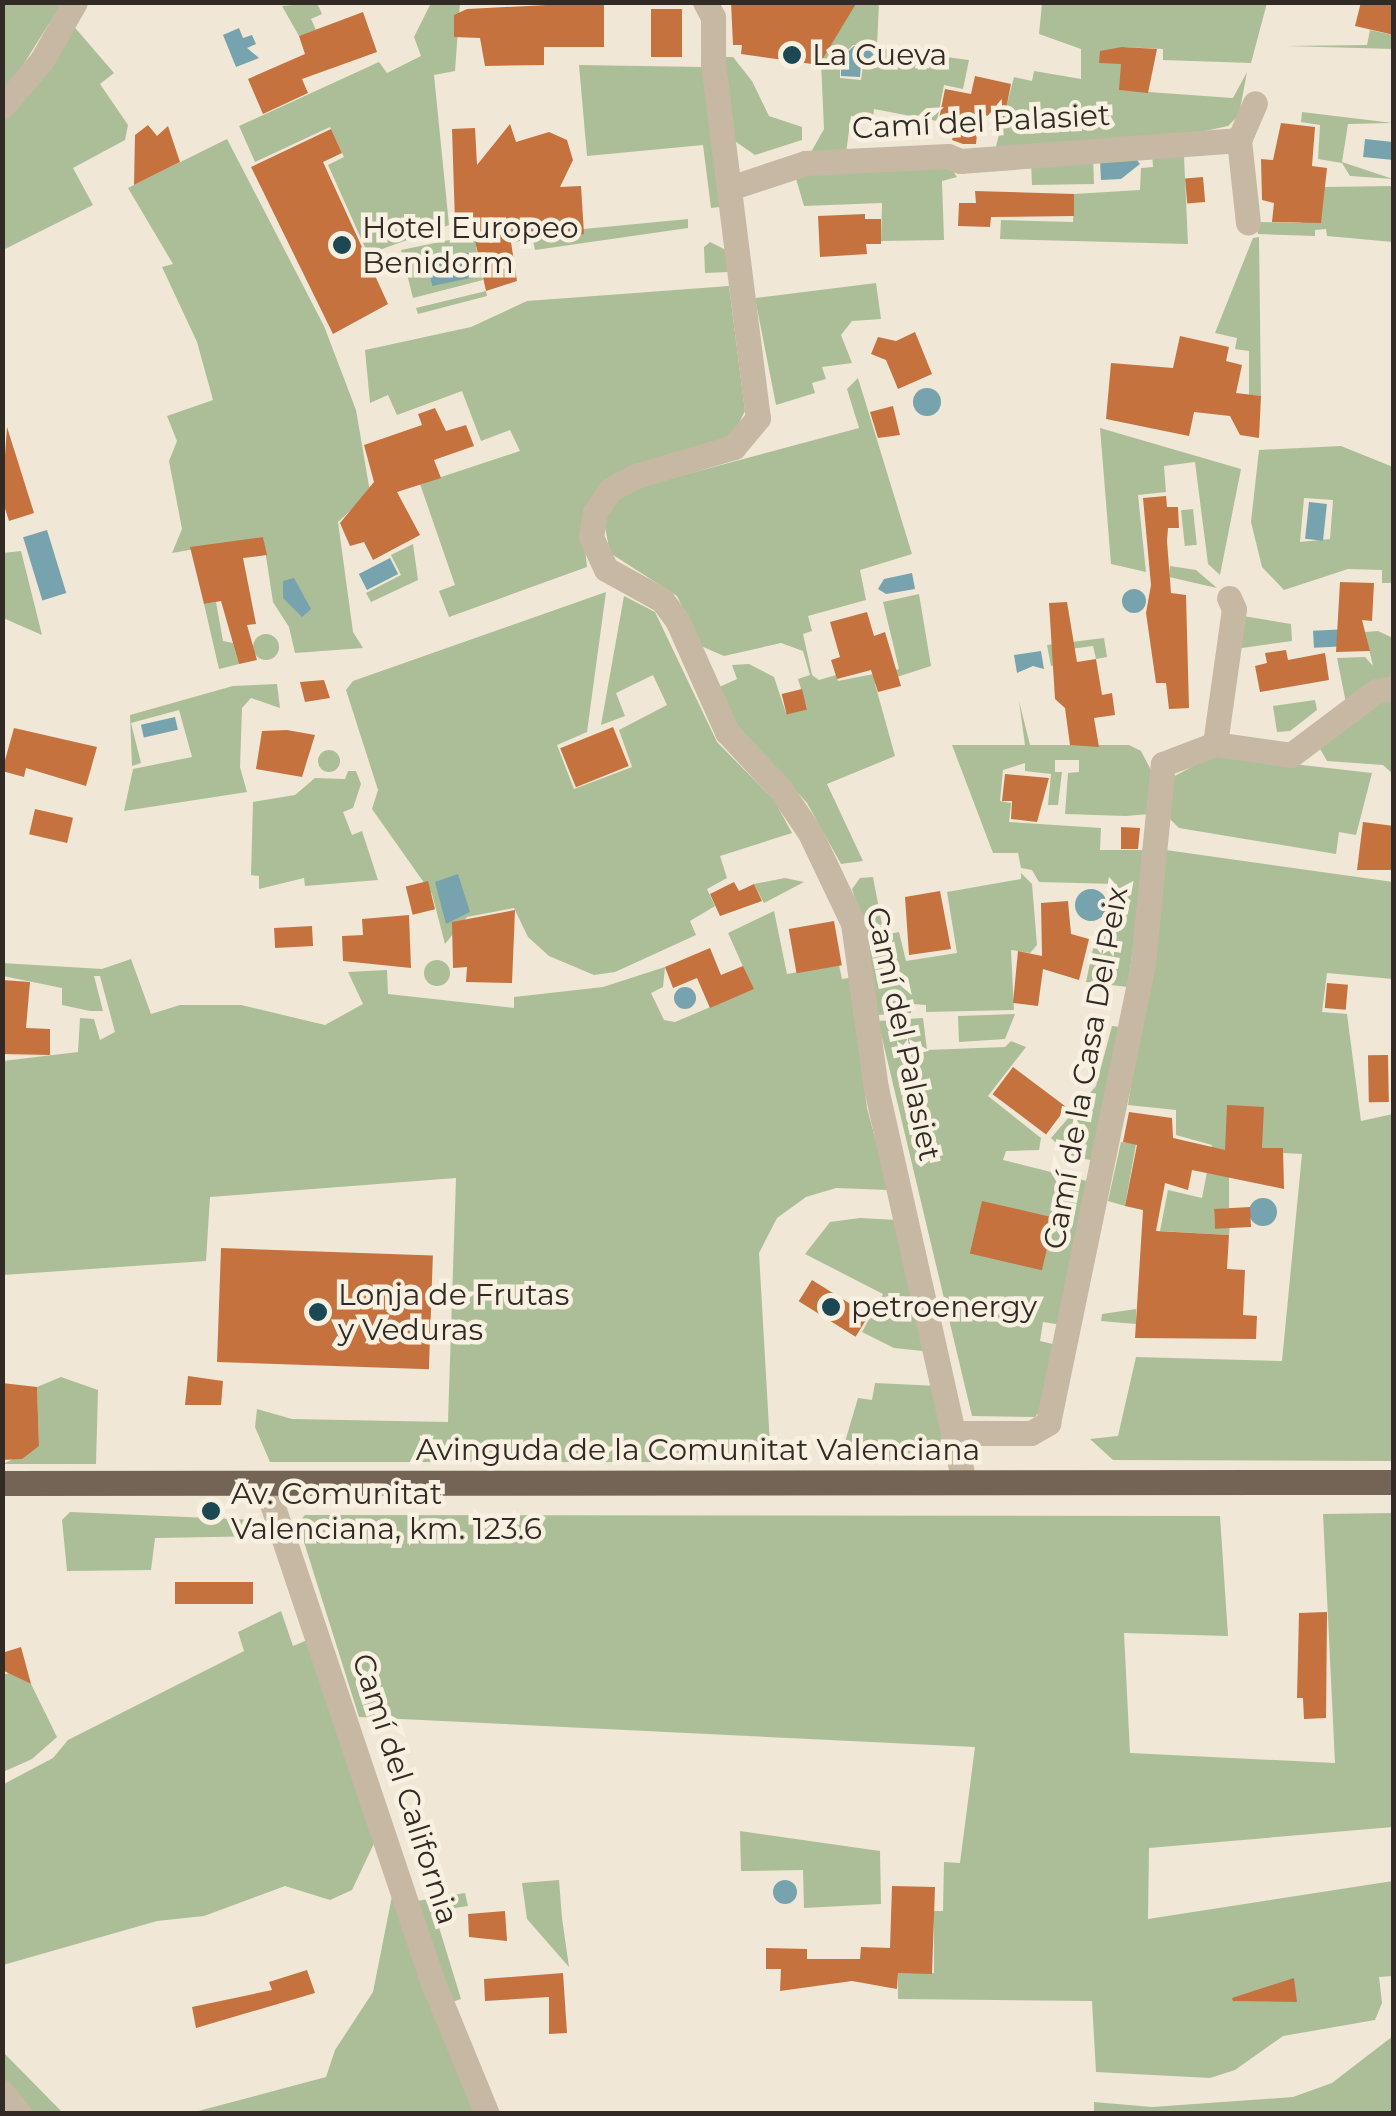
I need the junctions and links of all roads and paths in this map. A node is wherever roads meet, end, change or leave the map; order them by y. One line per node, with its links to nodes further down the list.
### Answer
1 (75, 2): 4 (lane)
2 (705, 2): 6 (lane, Camí del Palasiet)
3 (1255, 104): 5 (lane)
4 (2, 106)
5 (1239, 140): 6 (lane, Camí del Palasiet); 7 (lane)
6 (730, 188): 11 (lane, Camí del Palasiet)
7 (1248, 224)
8 (1229, 598): 10 (lane)
9 (1394, 688): 10 (lane, Camí de la Casa Del Peix)
10 (1215, 744): 11 (lane, Camí de la Casa Del Peix)
11 (957, 1433): 12 (lane, Camí del Palasiet)
12 (964, 1481): 13 (main road, Avinguda de la Comunitat Valenciana); 15 (main road, Avinguda de la Comunitat Valenciana)
13 (1394, 1482)
14 (2, 1484): 15 (main road, Avinguda de la Comunitat Valenciana)
15 (265, 1484): 18 (lane, Camí del California)
16 (2, 2092): 17 (lane)
17 (20, 2114)
18 (488, 2114)

